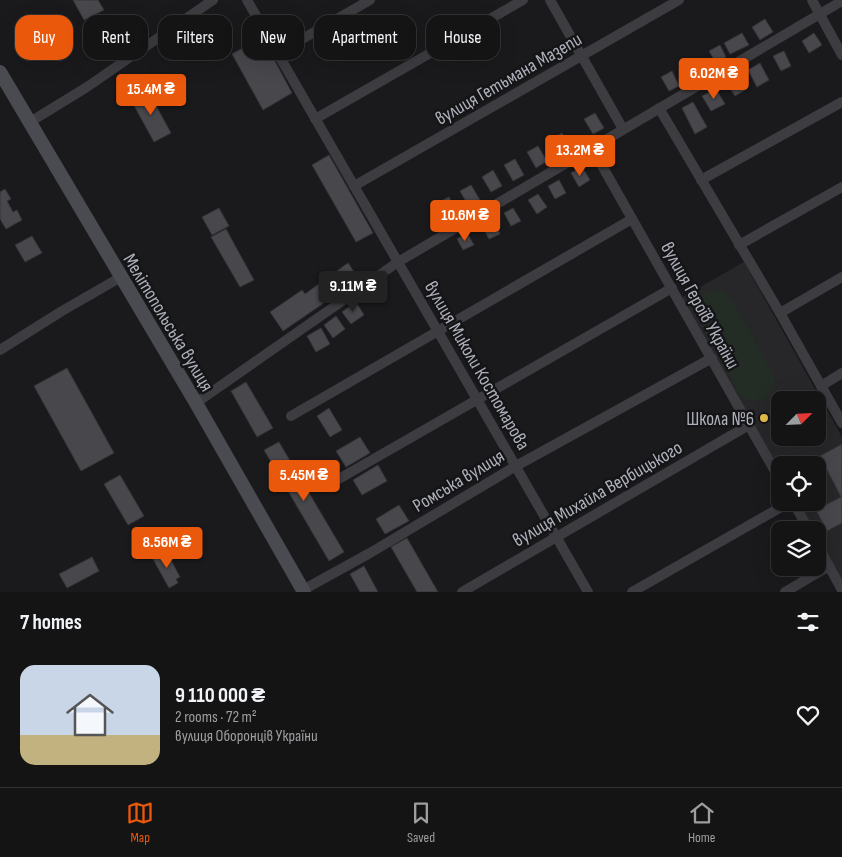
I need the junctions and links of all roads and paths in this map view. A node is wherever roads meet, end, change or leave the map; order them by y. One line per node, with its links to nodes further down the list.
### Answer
1 (213, 0): 19 (street)
2 (247, 0): 10 (street, вулиця Миколи Костомарова)
3 (370, 0): 11 (street)
4 (523, 0): 18 (street)
5 (550, 0): 13 (street)
6 (679, 0): 13 (street, вулиця Гетьмана Мазепи)
7 (812, 0): 9 (street)
8 (842, 1): 9 (street)
9 (819, 14): 12 (street); 17 (street)
10 (256, 15)
11 (304, 38)
12 (842, 55)
13 (582, 57): 20 (street); 23 (street, вулиця Гетьмана Мазепи)
14 (282, 60): 18 (street, вулиця Миколи Костомарова)
15 (0, 72): 19 (main road, Мелітопольська вулиця)
16 (842, 102): 22 (street)
17 (658, 108): 20 (street); 22 (street)
18 (315, 118): 23 (street, вулиця Миколи Костомарова)
19 (30, 122): 28 (main road, Мелітопольська вулиця)
20 (623, 129): 21 (street)
21 (592, 148): 25 (street, вулиця Героїв України); 27 (street)
22 (701, 180): 26 (street)
23 (354, 186): 27 (street, вулиця Миколи Костомарова)
24 (842, 187): 26 (street)
25 (632, 219): 30 (street, вулиця Героїв України); 32 (street)
26 (740, 245): 31 (street)
27 (398, 262): 32 (street, вулиця Миколи Костомарова); 38 (street)
28 (121, 277): 33 (street); 38 (main road, Мелітопольська вулиця)
29 (842, 277): 31 (street)
30 (672, 288): 34 (street, вулиця Героїв України); 37 (street)
31 (780, 313): 36 (street)
32 (438, 331): 37 (street, вулиця Миколи Костомарова); 39 (street)
33 (0, 350)
34 (712, 358): 41 (street, вулиця Героїв України); 43 (street, Ромська вулиця)
35 (842, 373): 36 (street)
36 (821, 386): 40 (street)
37 (477, 399): 43 (street, вулиця Миколи Костомарова); 44 (street)
38 (196, 403): 50 (main road, Мелітопольська вулиця)
39 (290, 416)
40 (842, 423)
41 (749, 425): 42 (street, вулиця Героїв України); 46 (street, вулиця Михайла Вербицького)
42 (771, 464)
43 (516, 466): 46 (street, вулиця Миколи Костомарова); 50 (street, Ромська вулиця)
44 (330, 484)
45 (775, 511): 53 (street)
46 (556, 537): 51 (street, вулиця Михайла Вербицького); 52 (street, вулиця Миколи Костомарова)
47 (826, 561): 48 (street)
48 (829, 566): 49 (street); 54 (street)
49 (842, 590)
50 (304, 591)
51 (462, 592)
52 (588, 592)
53 (632, 592)
54 (785, 592)

